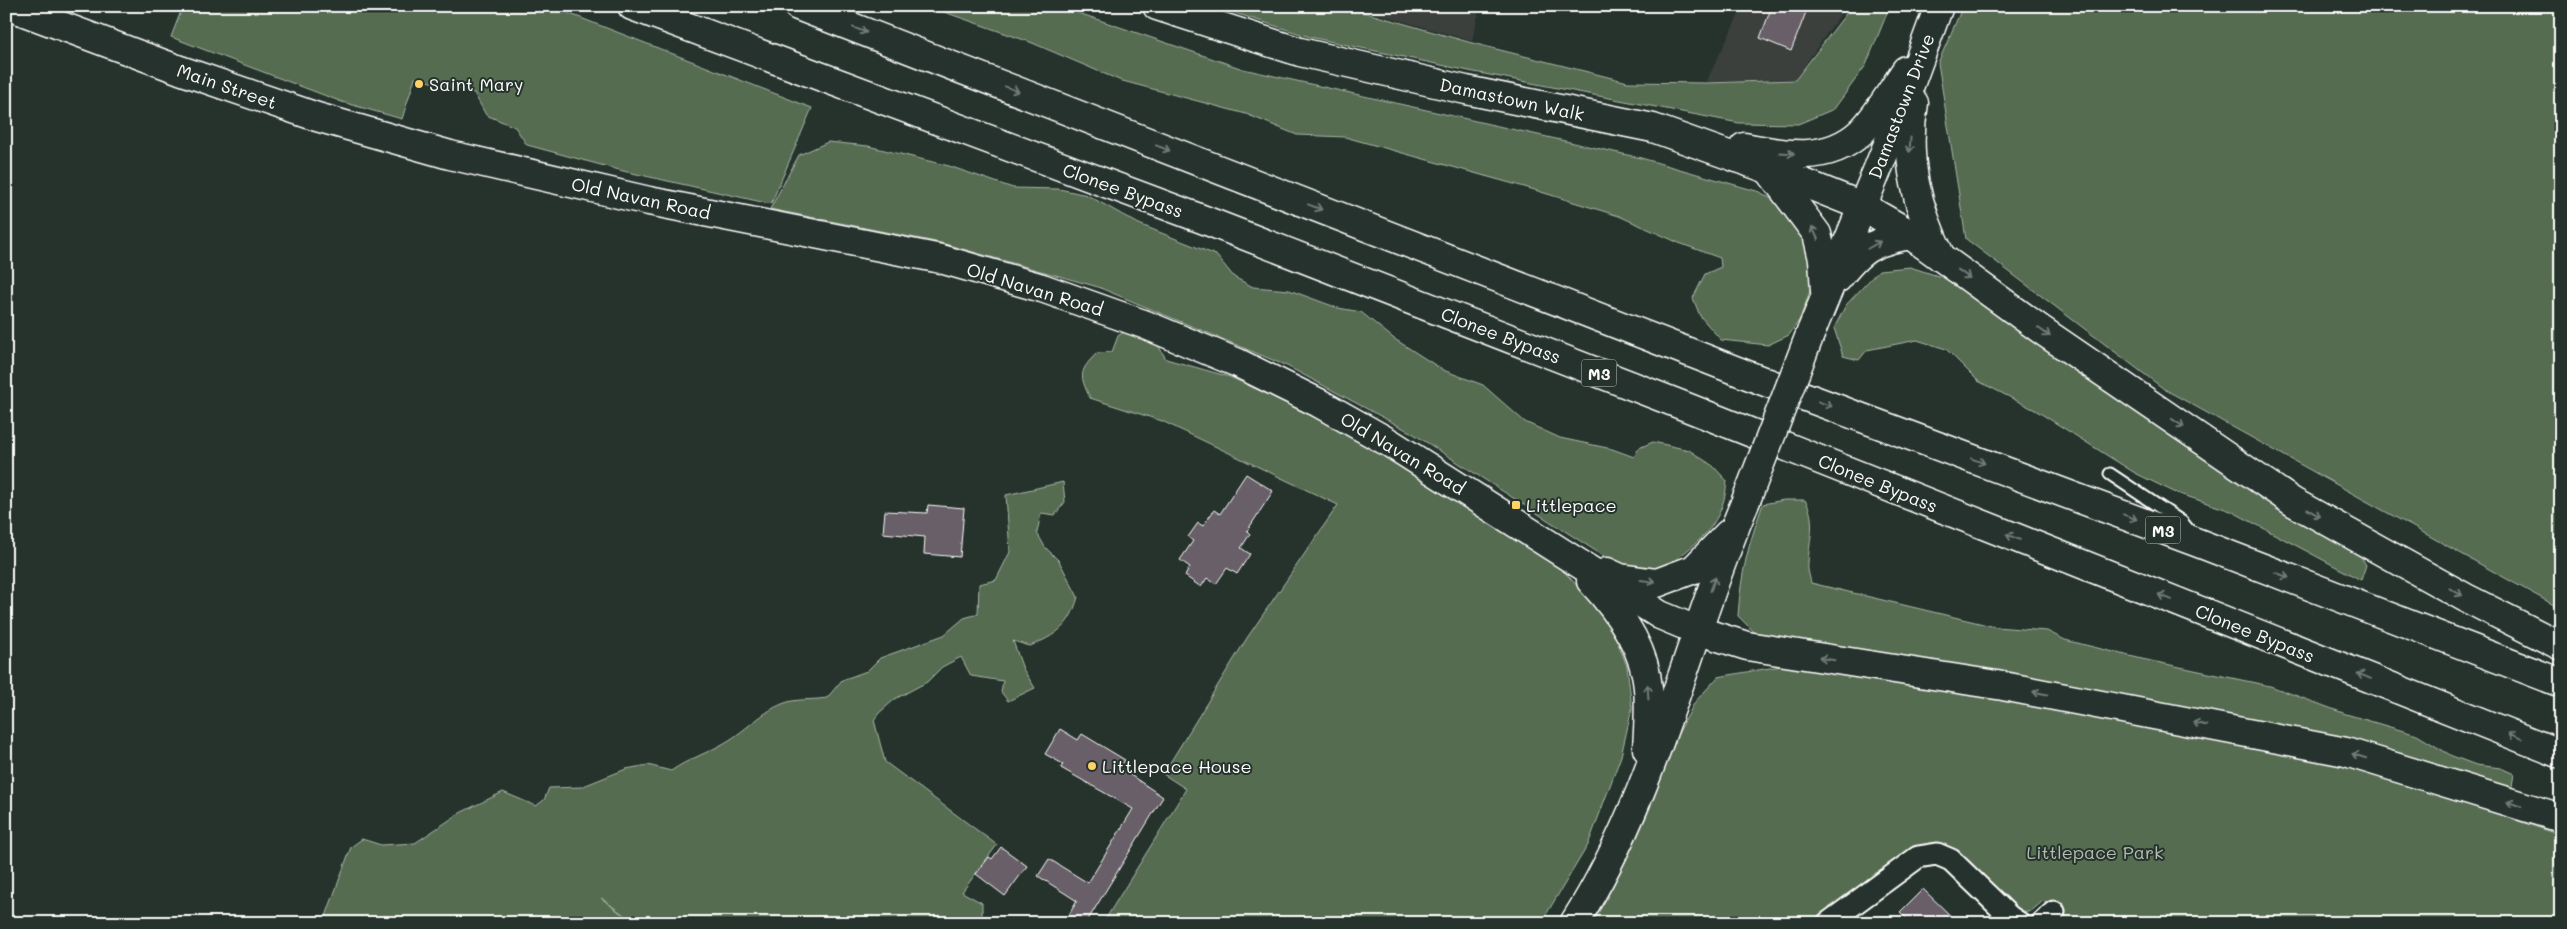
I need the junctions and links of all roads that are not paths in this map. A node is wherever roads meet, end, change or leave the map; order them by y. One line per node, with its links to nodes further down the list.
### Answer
1 (8, 6): 8 (main road, Main Street)
2 (632, 6): 21 (main road, Clonee Bypass / M3, one-way to 2)
3 (798, 6): 16 (main road, M3, one-way to 16)
4 (1157, 6): 7 (main road, Damastown Walk)
5 (1939, 6): 6 (main road, Damastown Drive)
6 (1925, 45): 7 (main road, one-way to 6); 10 (main road, Damastown Drive); 12 (main road, one-way to 12)
7 (1653, 128): 9 (main road, Damastown Walk)
8 (450, 155): 17 (main road, Old Navan Road)
9 (1769, 170): 10 (main road, Damastown Walk); 13 (main road, one-way to 9)
10 (1862, 206): 11 (main road, Damastown Walk); 13 (main road, Damastown Drive)
11 (1910, 235): 12 (main road, Damastown Walk); 13 (main road, one-way to 11)
12 (1941, 257): 19 (main road, Damastown Walk, one-way to 19)
13 (1826, 294): 15 (main road, Damastown Drive, bridge)
14 (2110, 474): 16 (lane)
15 (1734, 528): 17 (main road, one-way to 15); 18 (main road, Damastown Drive, one-way to 15)
16 (2201, 544): 20 (main road, M3, one-way to 20)
17 (1568, 557): 18 (main road, Old Navan Road); 22 (main road, Old Navan Road, one-way to 17)
18 (1696, 630): 22 (main road, Damastown Drive); 23 (main road, Old Navan Road, one-way to 18)
19 (2561, 646)
20 (2561, 683)
21 (2561, 754)
22 (1646, 776): 24 (main road, Damastown Drive)
23 (2561, 818)
24 (1574, 923)
25 (1828, 923): 26 (street)
26 (2019, 923)

